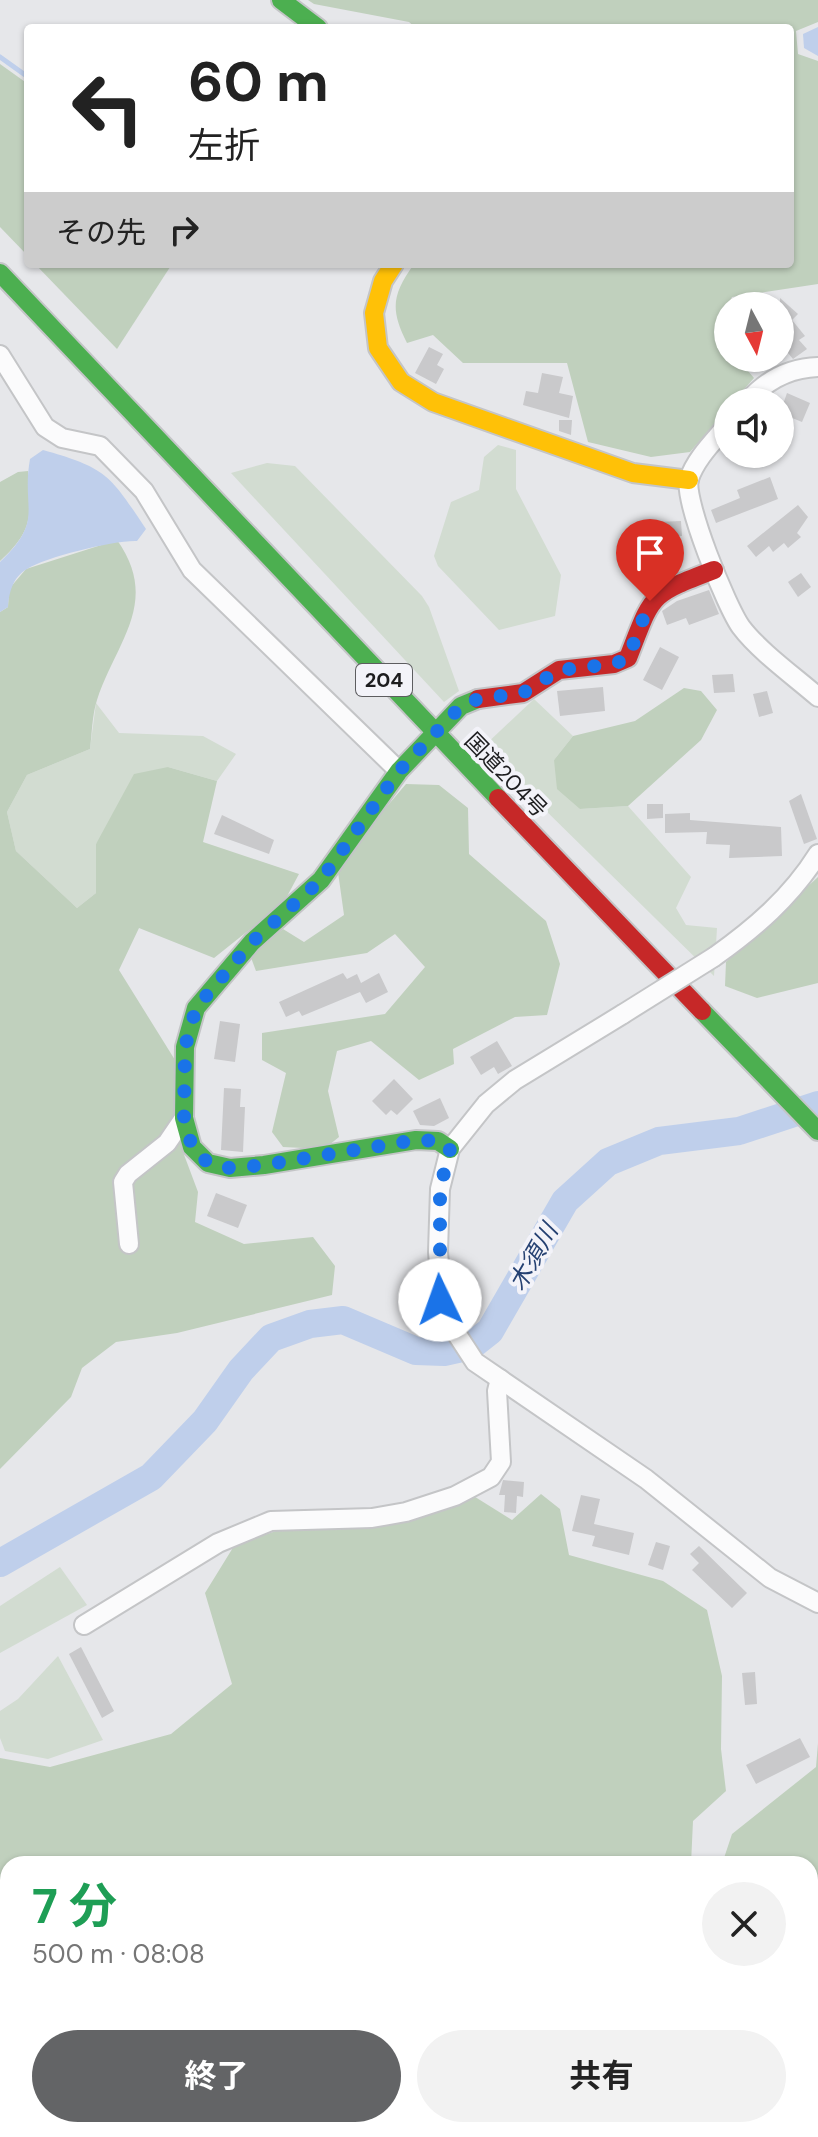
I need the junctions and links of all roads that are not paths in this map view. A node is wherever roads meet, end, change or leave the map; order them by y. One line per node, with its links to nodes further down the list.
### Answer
1 (281, 0): 2 (main road)
2 (313, 24)
3 (391, 268): 9 (main road)
4 (0, 273): 12 (main road, 国道204号 / 204)
5 (0, 355): 13 (street)
6 (818, 367): 7 (street)
7 (759, 388)
8 (714, 441): 9 (street)
9 (689, 480): 10 (street)
10 (714, 570): 11 (street); 12 (main road)
11 (818, 697)
12 (436, 736): 13 (main road); 16 (main road, 国道204号 / 204)
13 (399, 771): 15 (main road)
14 (818, 854): 17 (street, bridge)
15 (184, 1118): 17 (main road); 18 (street)
16 (818, 1131)
17 (450, 1149): 19 (street)
18 (129, 1244)
19 (500, 1379): 20 (street); 21 (street)
20 (818, 1603)
21 (84, 1625)

